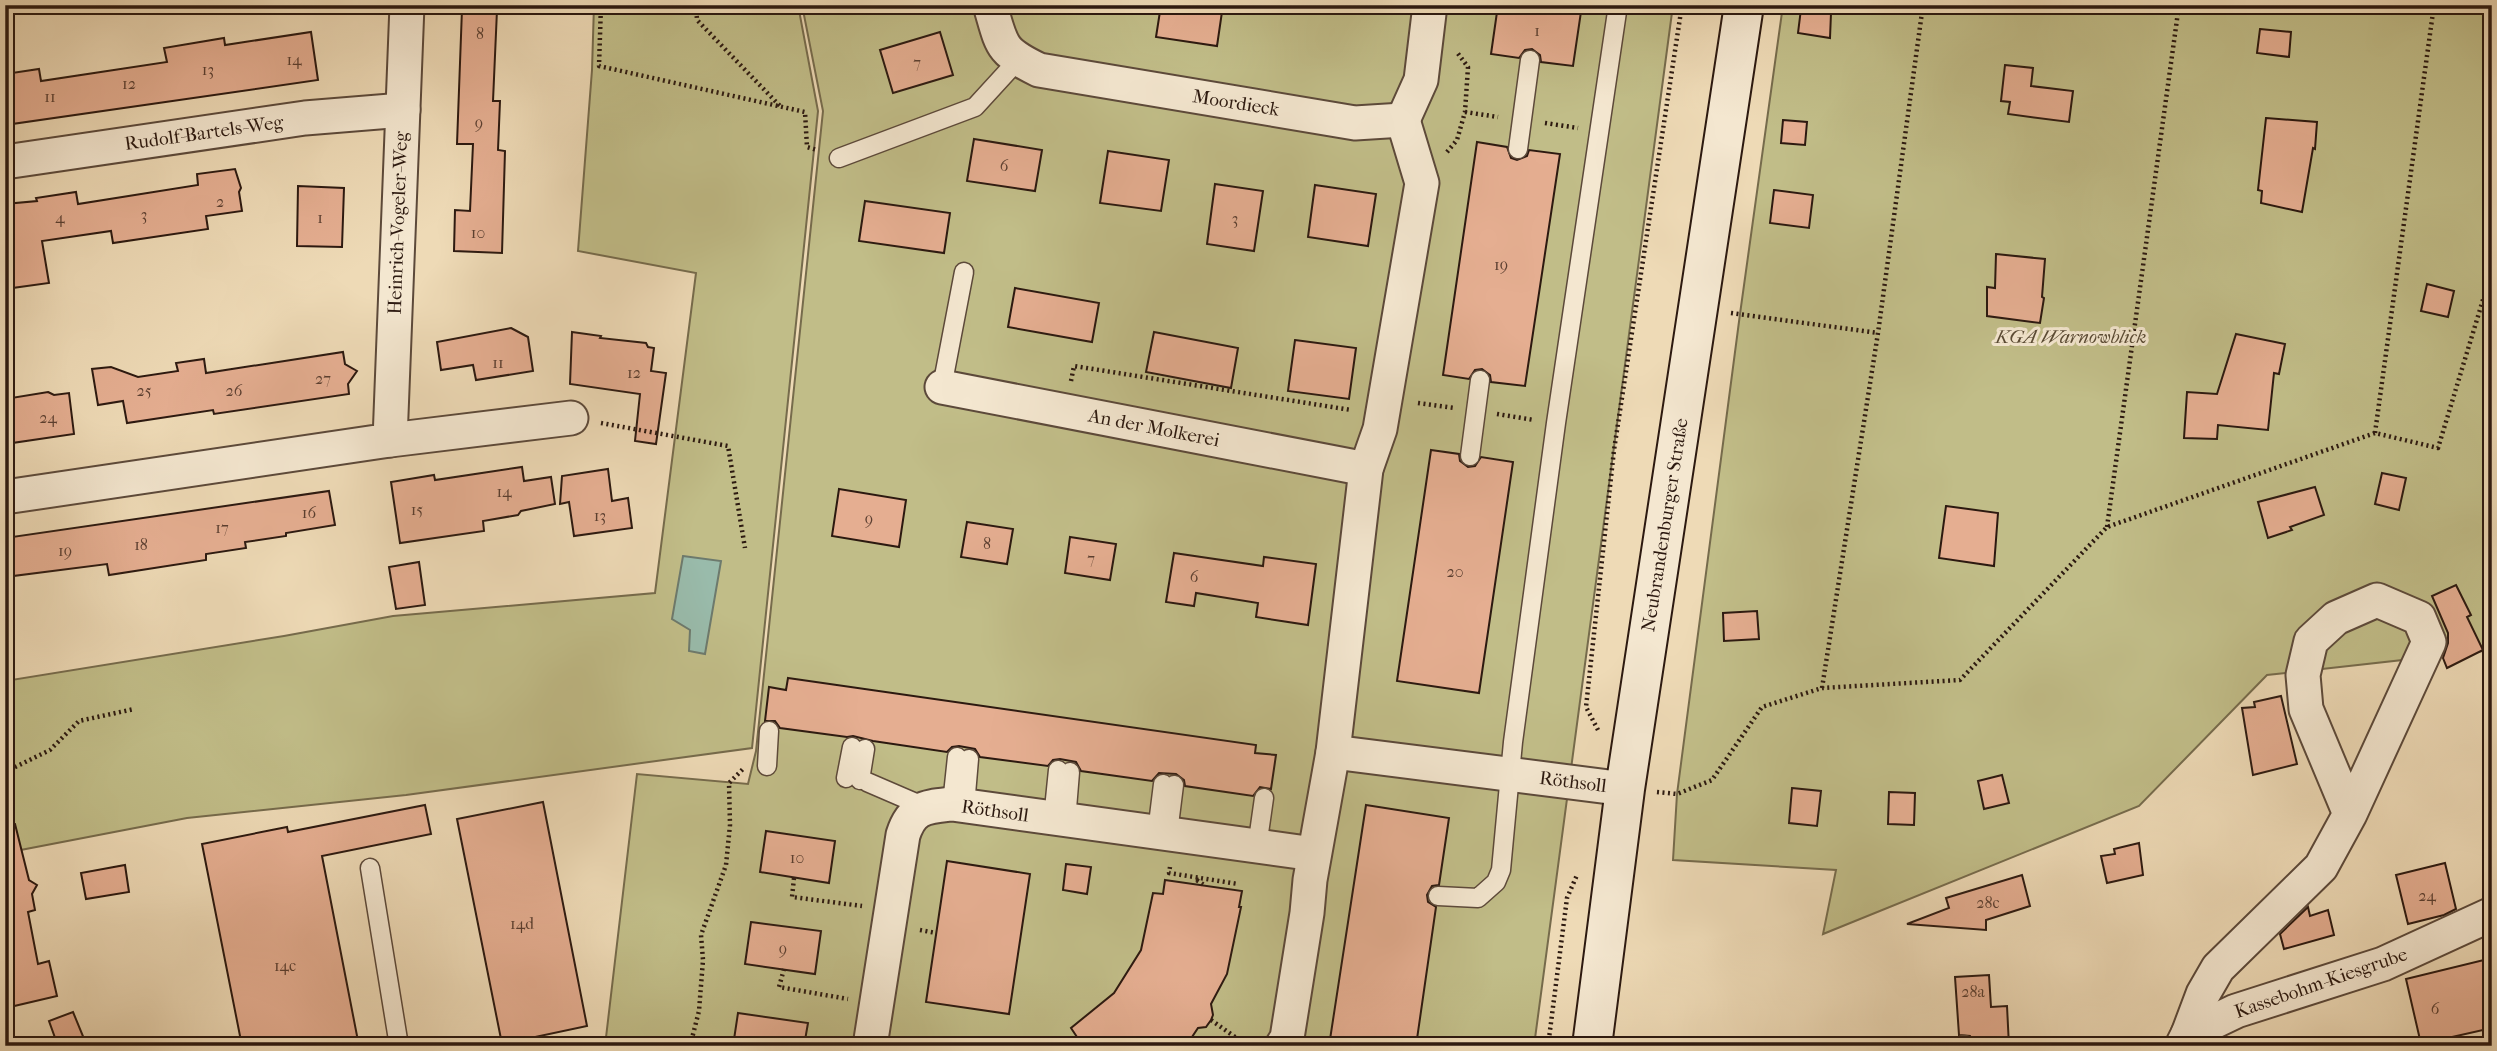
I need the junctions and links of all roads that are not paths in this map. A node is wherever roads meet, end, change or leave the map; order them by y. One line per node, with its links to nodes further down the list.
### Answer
1 (407, 5): 8 (street, Heinrich-Vogeler-Weg)
2 (990, 5): 6 (street)
3 (1430, 5): 9 (street)
4 (1618, 5): 27 (lane)
5 (1744, 5): 29 (main road, Neubrandenburger Straße)
6 (1018, 60): 9 (street, Moordieck); 11 (lane)
7 (1530, 60): 10 (lane)
8 (403, 110): 12 (street, Rudolf-Bartels-Weg); 17 (street, Heinrich-Vogeler-Weg)
9 (1403, 120): 19 (street)
10 (1518, 149)
11 (839, 158)
12 (5, 162)
13 (964, 272): 15 (lane)
14 (1480, 380): 18 (lane)
15 (942, 387): 19 (street, An der Molkerei)
16 (571, 418): 17 (street)
17 (390, 440): 20 (street)
18 (1470, 456)
19 (1366, 469): 23 (street)
20 (5, 497)
21 (769, 731): 25 (lane)
22 (858, 748): 31 (lane)
23 (1333, 752): 27 (street, Röthsoll); 36 (street)
24 (963, 758): 31 (lane)
25 (768, 761)
26 (1064, 771): 33 (lane)
27 (1508, 774): 29 (street, Röthsoll); 38 (lane)
28 (1169, 785): 34 (lane)
29 (1625, 789): 44 (main road, Neubrandenburger Straße)
30 (1264, 798): 35 (lane)
31 (947, 806): 33 (street, Röthsoll); 42 (street)
32 (2350, 814): 32 (street, Kassebohm-Kiesgrube); 40 (street, Kassebohm-Kiesgrube)
33 (1060, 820): 34 (street, Röthsoll)
34 (1163, 833): 35 (street, Röthsoll)
35 (1257, 847): 36 (street, Röthsoll)
36 (1314, 853): 43 (street)
37 (370, 868): 41 (lane)
38 (1438, 896)
39 (2492, 914): 40 (street, Kassebohm-Kiesgrube)
40 (2185, 1040)
41 (399, 1046)
42 (870, 1046)
43 (1282, 1046)
44 (1592, 1046)

